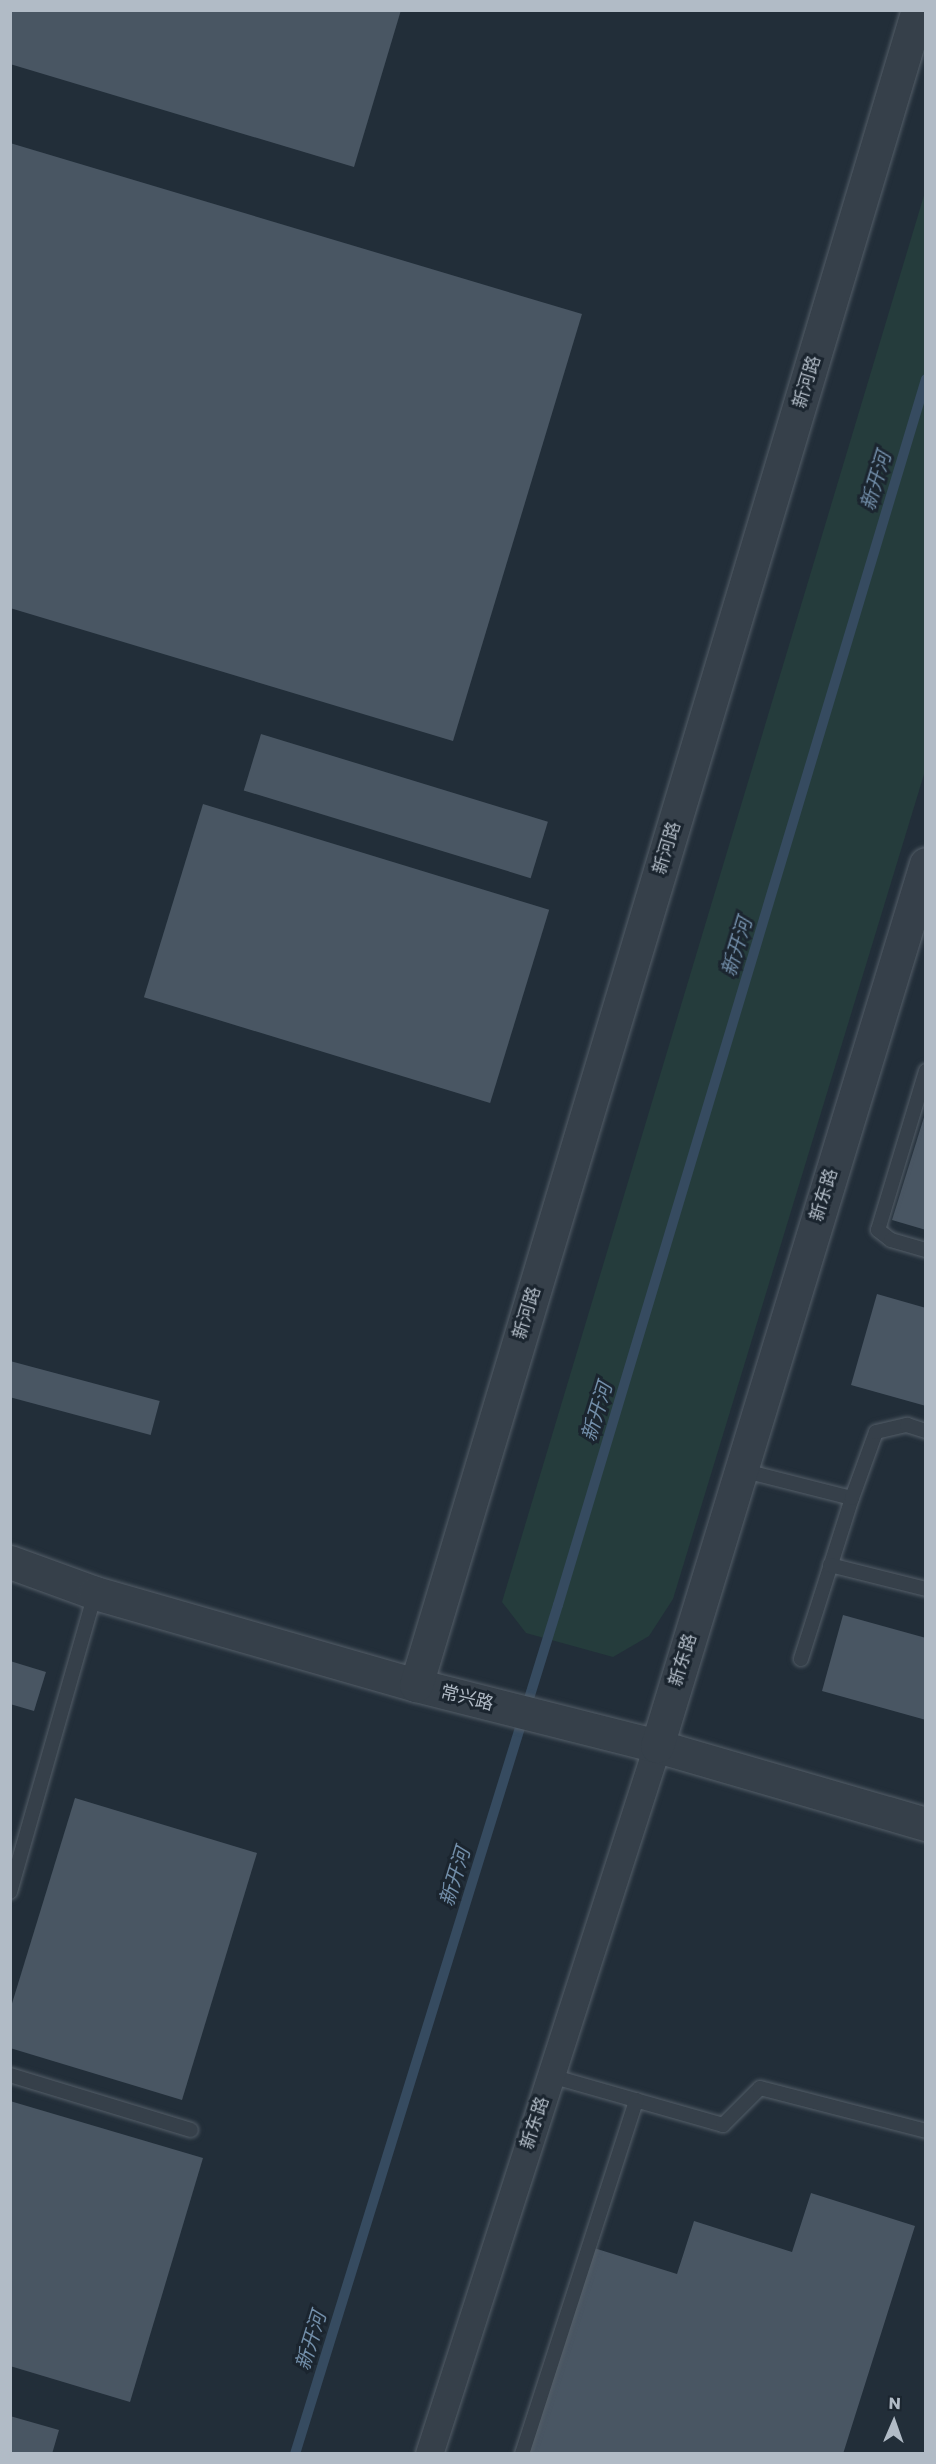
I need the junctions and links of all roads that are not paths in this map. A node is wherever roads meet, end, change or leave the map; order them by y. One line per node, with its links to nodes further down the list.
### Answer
1 (918, 10): 13 (street, 新河路)
2 (926, 864): 6 (street, 新东路)
3 (926, 1071): 4 (lane)
4 (926, 1250)
5 (926, 1431): 7 (lane)
6 (741, 1470): 7 (lane); 14 (street, 新东路)
7 (852, 1498): 9 (lane)
8 (10, 1563): 11 (street, 常兴路)
9 (830, 1565): 10 (lane); 12 (lane)
10 (926, 1589)
11 (95, 1593): 13 (street, 常兴路); 16 (lane)
12 (801, 1659)
13 (416, 1685): 14 (street, 常兴路)
14 (657, 1746): 15 (street, 常兴路); 18 (street, 新东路)
15 (926, 1824)
16 (10, 1892)
17 (10, 2075): 20 (lane)
18 (551, 2076): 19 (lane); 22 (street, 新东路)
19 (636, 2100): 21 (lane); 23 (lane)
20 (191, 2130)
21 (926, 2131)
22 (429, 2454)
23 (522, 2454)

